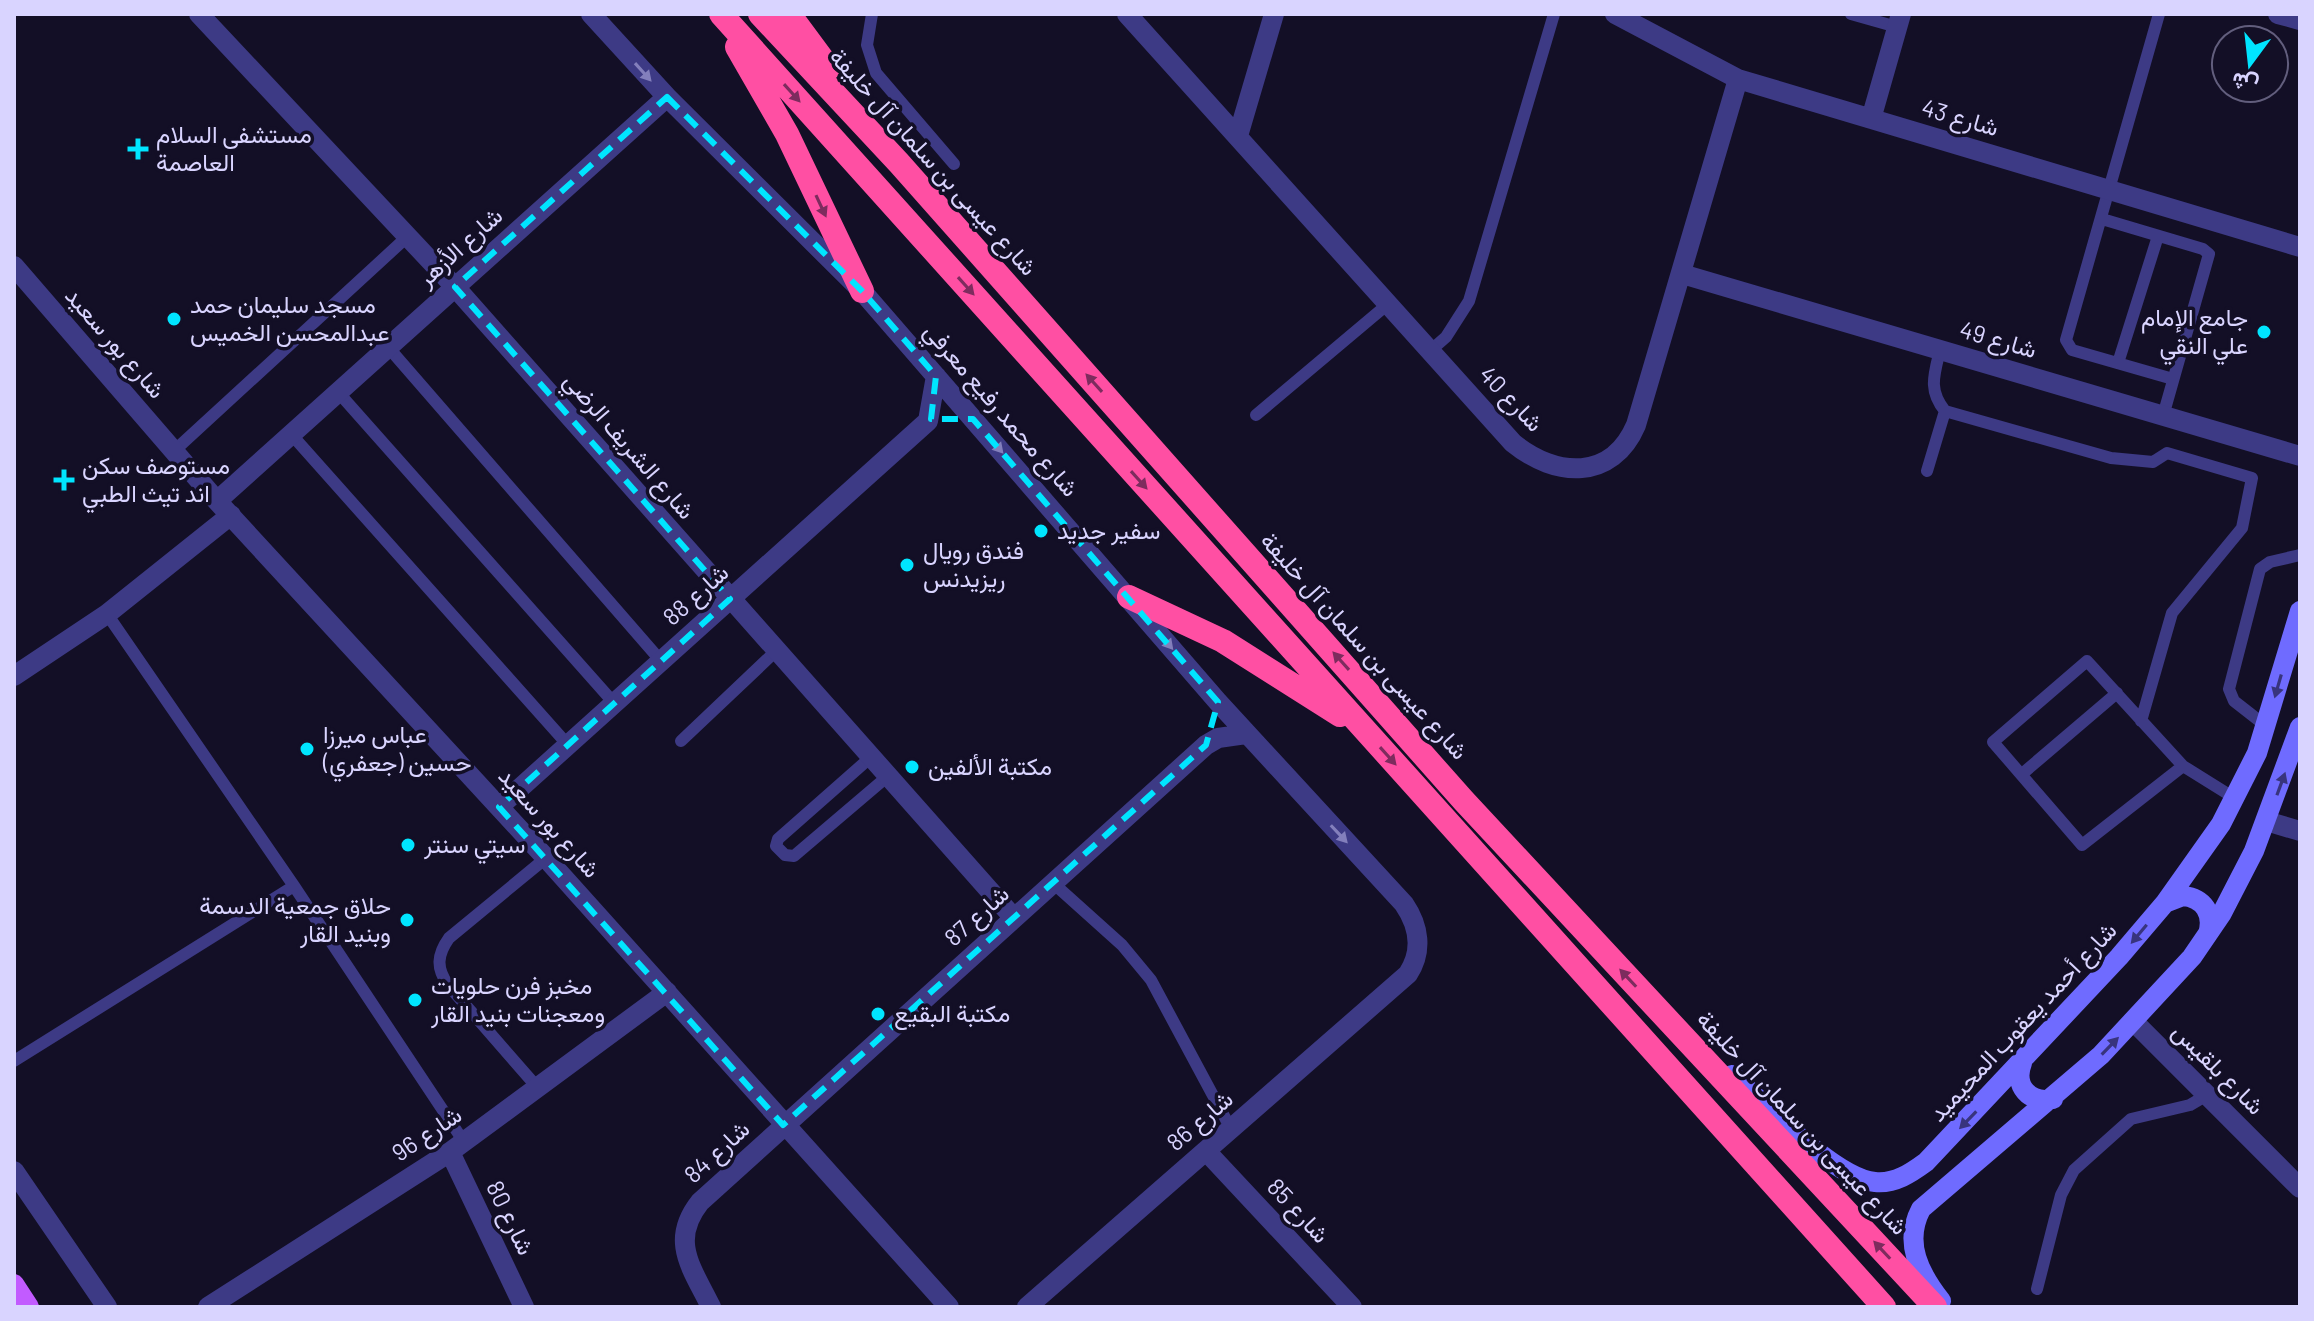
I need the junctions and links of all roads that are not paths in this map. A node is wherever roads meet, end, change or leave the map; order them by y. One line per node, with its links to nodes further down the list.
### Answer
1 (199, 14): 25 (street, شارع الشريف الرضي)
2 (591, 14): 17 (street, شارع محمد رفيع معرفي, one-way to 17)
3 (720, 14): 30 (highway, one-way to 30); 63 (highway, one-way to 63)
4 (760, 14): 20 (highway, شارع عيسى بن سلمان آل خليفة)
5 (789, 14): 20 (highway)
6 (872, 14): 21 (lane)
7 (1127, 14): 19 (street, شارع 40)
8 (1274, 14): 19 (street)
9 (1554, 14): 34 (lane)
10 (1615, 14): 16 (street, شارع 43)
11 (1851, 14): 14 (lane)
12 (2159, 14): 22 (lane)
13 (2278, 14): 15 (street)
14 (1899, 20): 18 (street)
15 (2300, 20)
16 (1738, 79): 18 (street, شارع 43); 28 (street, شارع 40)
17 (667, 97): 29 (street, شارع الأزهر); 30 (street, شارع محمد رفيع معرفي)
18 (1871, 119): 22 (street, شارع 43)
19 (1238, 136): 31 (street, شارع 40)
20 (899, 163): 84 (highway, شارع عيسى بن سلمان آل خليفة, one-way to 20)
21 (954, 164)
22 (2110, 190): 23 (lane); 26 (street, شارع 43)
23 (2102, 219): 24 (lane); 35 (lane)
24 (2158, 236): 35 (lane); 37 (lane)
25 (407, 237): 29 (street, شارع الشريف الرضي); 45 (lane)
26 (2300, 247)
27 (14, 266): 45 (street, شارع بور سعيد)
28 (1682, 274): 33 (street, شارع 49); 34 (street, شارع 40)
29 (455, 287): 32 (street, شارع الأزهر); 51 (street, شارع الشريف الرضي)
30 (862, 291): 36 (street, شارع محمد رفيع معرفي)
31 (1388, 304): 34 (street, شارع 40); 40 (lane)
32 (388, 347): 38 (street, شارع الأزهر); 55 (lane)
33 (1940, 350): 39 (lane); 41 (street, شارع 49)
34 (1430, 351)
35 (2118, 363): 37 (lane)
36 (936, 376): 42 (street, شارع محمد رفيع معرفي); 43 (street)
37 (2173, 379): 41 (lane)
38 (338, 392): 44 (street, شارع الأزهر); 59 (lane)
39 (1945, 411): 47 (lane); 60 (lane)
40 (1256, 415)
41 (2163, 416): 46 (street, شارع 49)
42 (973, 419): 43 (street); 50 (street, شارع محمد رفيع معرفي, one-way to 50)
43 (928, 421): 51 (street, شارع 88)
44 (291, 434): 48 (street, شارع الأزهر); 66 (lane)
45 (174, 451): 48 (street, شارع بور سعيد)
46 (2300, 456)
47 (1927, 471)
48 (224, 508): 53 (street, شارع الأزهر); 73 (street, شارع بور سعيد)
49 (2300, 555): 61 (lane)
50 (1129, 597): 58 (street, شارع محمد رفيع معرفي, one-way to 58); 63 (highway)
51 (730, 599): 54 (street, شارع الشريف الرضي); 55 (street, شارع 88)
52 (2300, 611): 61 (street, شارع أحمد يعقوب المحيميد, one-way to 61)
53 (107, 614): 56 (street, شارع الأزهر); 78 (lane)
54 (776, 651): 65 (lane); 68 (street, شارع الشريف الرضي)
55 (661, 661): 59 (street, شارع 88)
56 (14, 676)
57 (2117, 693): 60 (lane); 70 (lane); 70 (lane)
58 (1218, 702): 64 (street, شارع محمد رفيع معرفي); 67 (street)
59 (614, 703): 66 (street, شارع 88)
60 (2141, 721): 69 (lane)
61 (2266, 726): 72 (street, شارع أحمد يعقوب المحيميد)
62 (2300, 727): 74 (street, one-way to 62)
63 (1365, 731): 107 (highway, one-way to 107)
64 (1246, 734): 67 (street, شارع 87); 82 (street, شارع محمد رفيع معرفي, one-way to 82)
65 (681, 741)
66 (568, 745): 73 (street, شارع 88)
67 (1206, 745): 77 (street, شارع 87)
68 (871, 757): 71 (street, شارع الشريف الرضي); 71 (lane)
69 (2183, 766): 70 (lane); 72 (lane)
70 (2022, 774)
71 (888, 776): 80 (street, شارع الشريف الرضي)
72 (2236, 799): 79 (street, شارع أحمد يعقوب المحيميد)
73 (499, 807): 76 (street, شارع بور سعيد)
74 (2266, 821): 75 (street); 81 (street)
75 (2300, 831)
76 (546, 858): 83 (street, شارع بور سعيد); 88 (lane)
77 (1053, 883): 80 (street, شارع 87); 92 (lane)
78 (294, 886): 86 (lane); 93 (lane)
79 (2165, 903): 81 (street); 87 (street, شارع أحمد يعقوب المحيميد, one-way to 87)
80 (1014, 918): 91 (street, شارع 87)
81 (2208, 934): 85 (street)
82 (1408, 974): 92 (street, شارع 86)
83 (667, 992): 88 (street, شارع 96); 91 (street, شارع بور سعيد)
84 (1654, 1007): 87 (street, شارع أحمد يعقوب المحيميد, one-way to 84); 108 (highway, شارع عيسى بن سلمان آل خليفة, one-way to 84)
85 (2133, 1021): 89 (street, شارع بلقيس); 90 (street, one-way to 85)
86 (14, 1061)
87 (2022, 1063): 90 (street)
88 (537, 1087): 93 (street, شارع 96)
89 (2207, 1095): 96 (street, شارع بلقيس); 98 (lane)
90 (2053, 1099): 109 (street)
91 (783, 1125): 103 (street, شارع 84); 104 (street, شارع بور سعيد)
92 (1231, 1129): 94 (street, شارع 86)
93 (457, 1147): 101 (street, شارع 96); 102 (street, شارع 80)
94 (1206, 1151): 105 (street, شارع 86); 106 (street, شارع 85)
95 (14, 1171): 100 (street)
96 (2300, 1188)
97 (14, 1284): 99 (main road)
98 (2037, 1289)
99 (29, 1307)
100 (107, 1307)
101 (208, 1307)
102 (524, 1307)
103 (711, 1307)
104 (949, 1307)
105 (1027, 1307)
106 (1352, 1307)
107 (1884, 1307)
108 (1935, 1307)
109 (1946, 1307)

